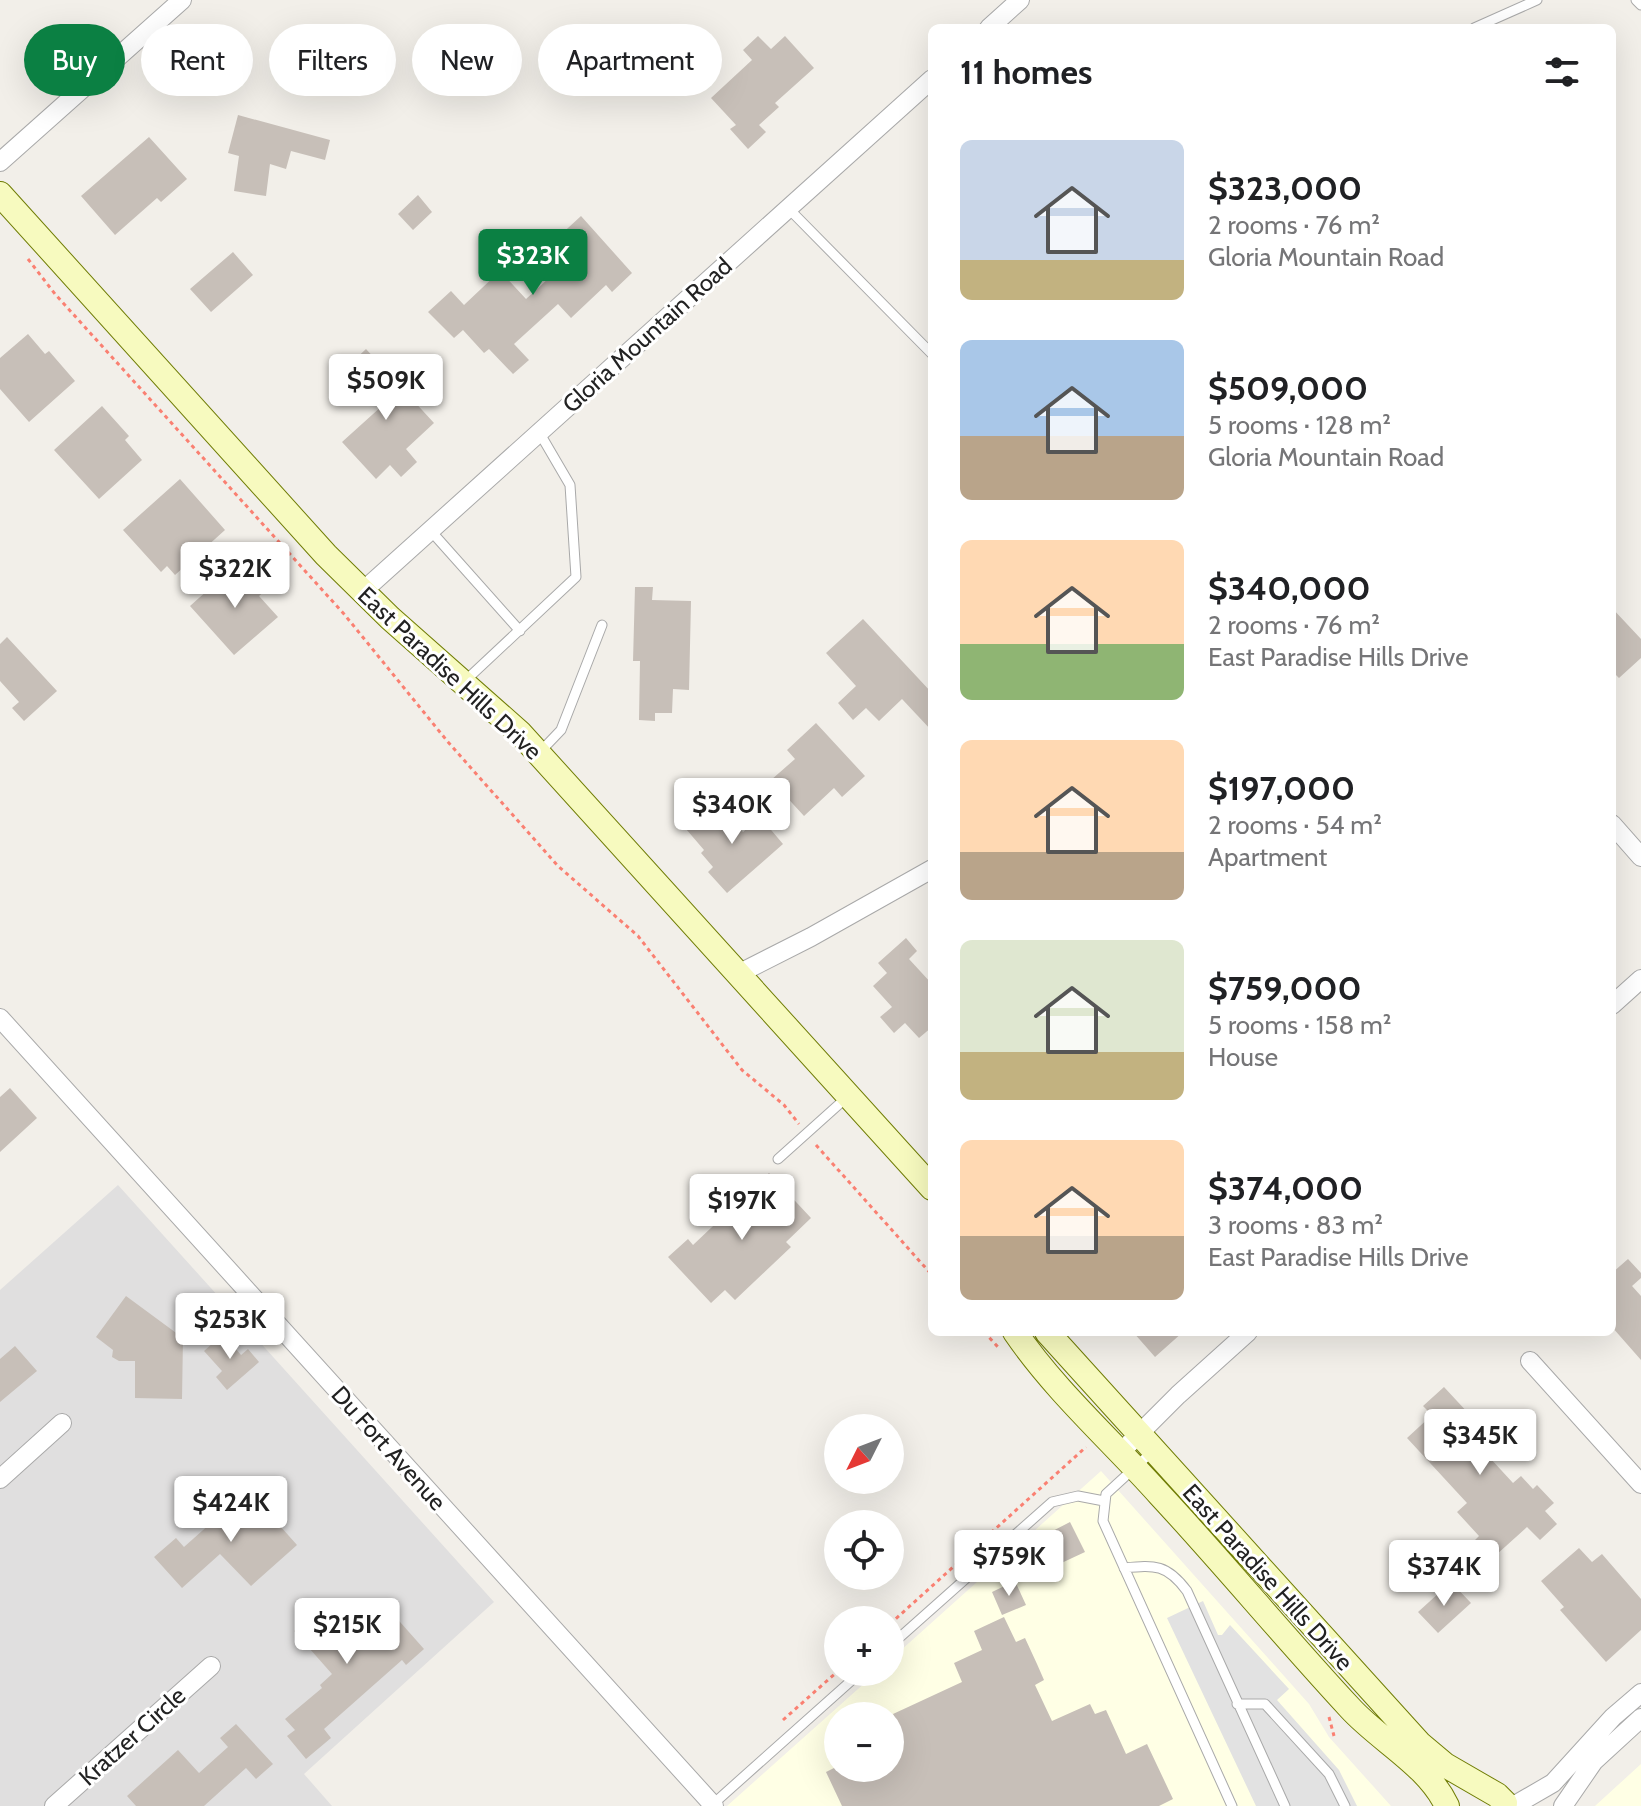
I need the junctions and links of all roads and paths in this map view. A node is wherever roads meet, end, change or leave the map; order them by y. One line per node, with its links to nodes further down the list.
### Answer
1 (182, 0): 9 (street)
2 (1020, 0): 6 (street)
3 (1537, 0): 7 (lane)
4 (1636, 0): 5 (lane)
5 (1641, 5)
6 (993, 24)
7 (1483, 24)
8 (928, 83): 11 (street, Gloria Mountain Road)
9 (0, 162)
10 (0, 194): 16 (main road, East Paradise Hills Drive)
11 (788, 208): 13 (lane); 14 (street, Gloria Mountain Road)
12 (22, 251): 29 (path)
13 (928, 350)
14 (539, 432): 15 (street, Gloria Mountain Road); 18 (lane)
15 (430, 530): 16 (street, Gloria Mountain Road); 18 (lane)
16 (362, 592): 19 (main road, East Paradise Hills Drive)
17 (602, 625): 20 (lane)
18 (520, 631): 19 (lane)
19 (465, 681): 20 (main road, East Paradise Hills Drive)
20 (539, 753): 24 (main road, East Paradise Hills Drive)
21 (1616, 829): 22 (street)
22 (1641, 857)
23 (928, 871): 24 (street)
24 (738, 974): 28 (main road, East Paradise Hills Drive)
25 (1641, 979): 26 (street)
26 (1616, 1001)
27 (0, 1018): 52 (street, Du Fort Avenue)
28 (849, 1096): 29 (lane); 31 (main road, East Paradise Hills Drive)
29 (806, 1133): 30 (lane); 32 (path)
30 (778, 1159)
31 (928, 1184)
32 (928, 1270)
33 (1018, 1336): 40 (main road, East Paradise Hills Drive)
34 (1051, 1336): 38 (main road, East Paradise Hills Drive)
35 (1244, 1336): 38 (street)
36 (1530, 1361): 42 (street)
37 (62, 1423): 41 (street)
38 (1147, 1442): 40 (street); 53 (main road, East Paradise Hills Drive)
39 (1088, 1445): 45 (path)
40 (1127, 1461): 43 (lane); 58 (main road, East Paradise Hills Drive)
41 (0, 1479)
42 (1641, 1484)
43 (1104, 1501): 44 (lane); 46 (lane)
44 (1124, 1568): 50 (lane); 55 (lane)
45 (904, 1611)
46 (904, 1634)
47 (211, 1666): 54 (street, Kratzer Circle)
48 (845, 1686): 52 (lane)
49 (1641, 1693): 53 (street)
50 (1237, 1704): 56 (lane); 57 (lane)
51 (1641, 1718): 59 (street)
52 (713, 1805)
53 (1506, 1805)
54 (54, 1806)
55 (1232, 1806)
56 (1285, 1806)
57 (1345, 1806)
58 (1447, 1806)
59 (1563, 1806)

